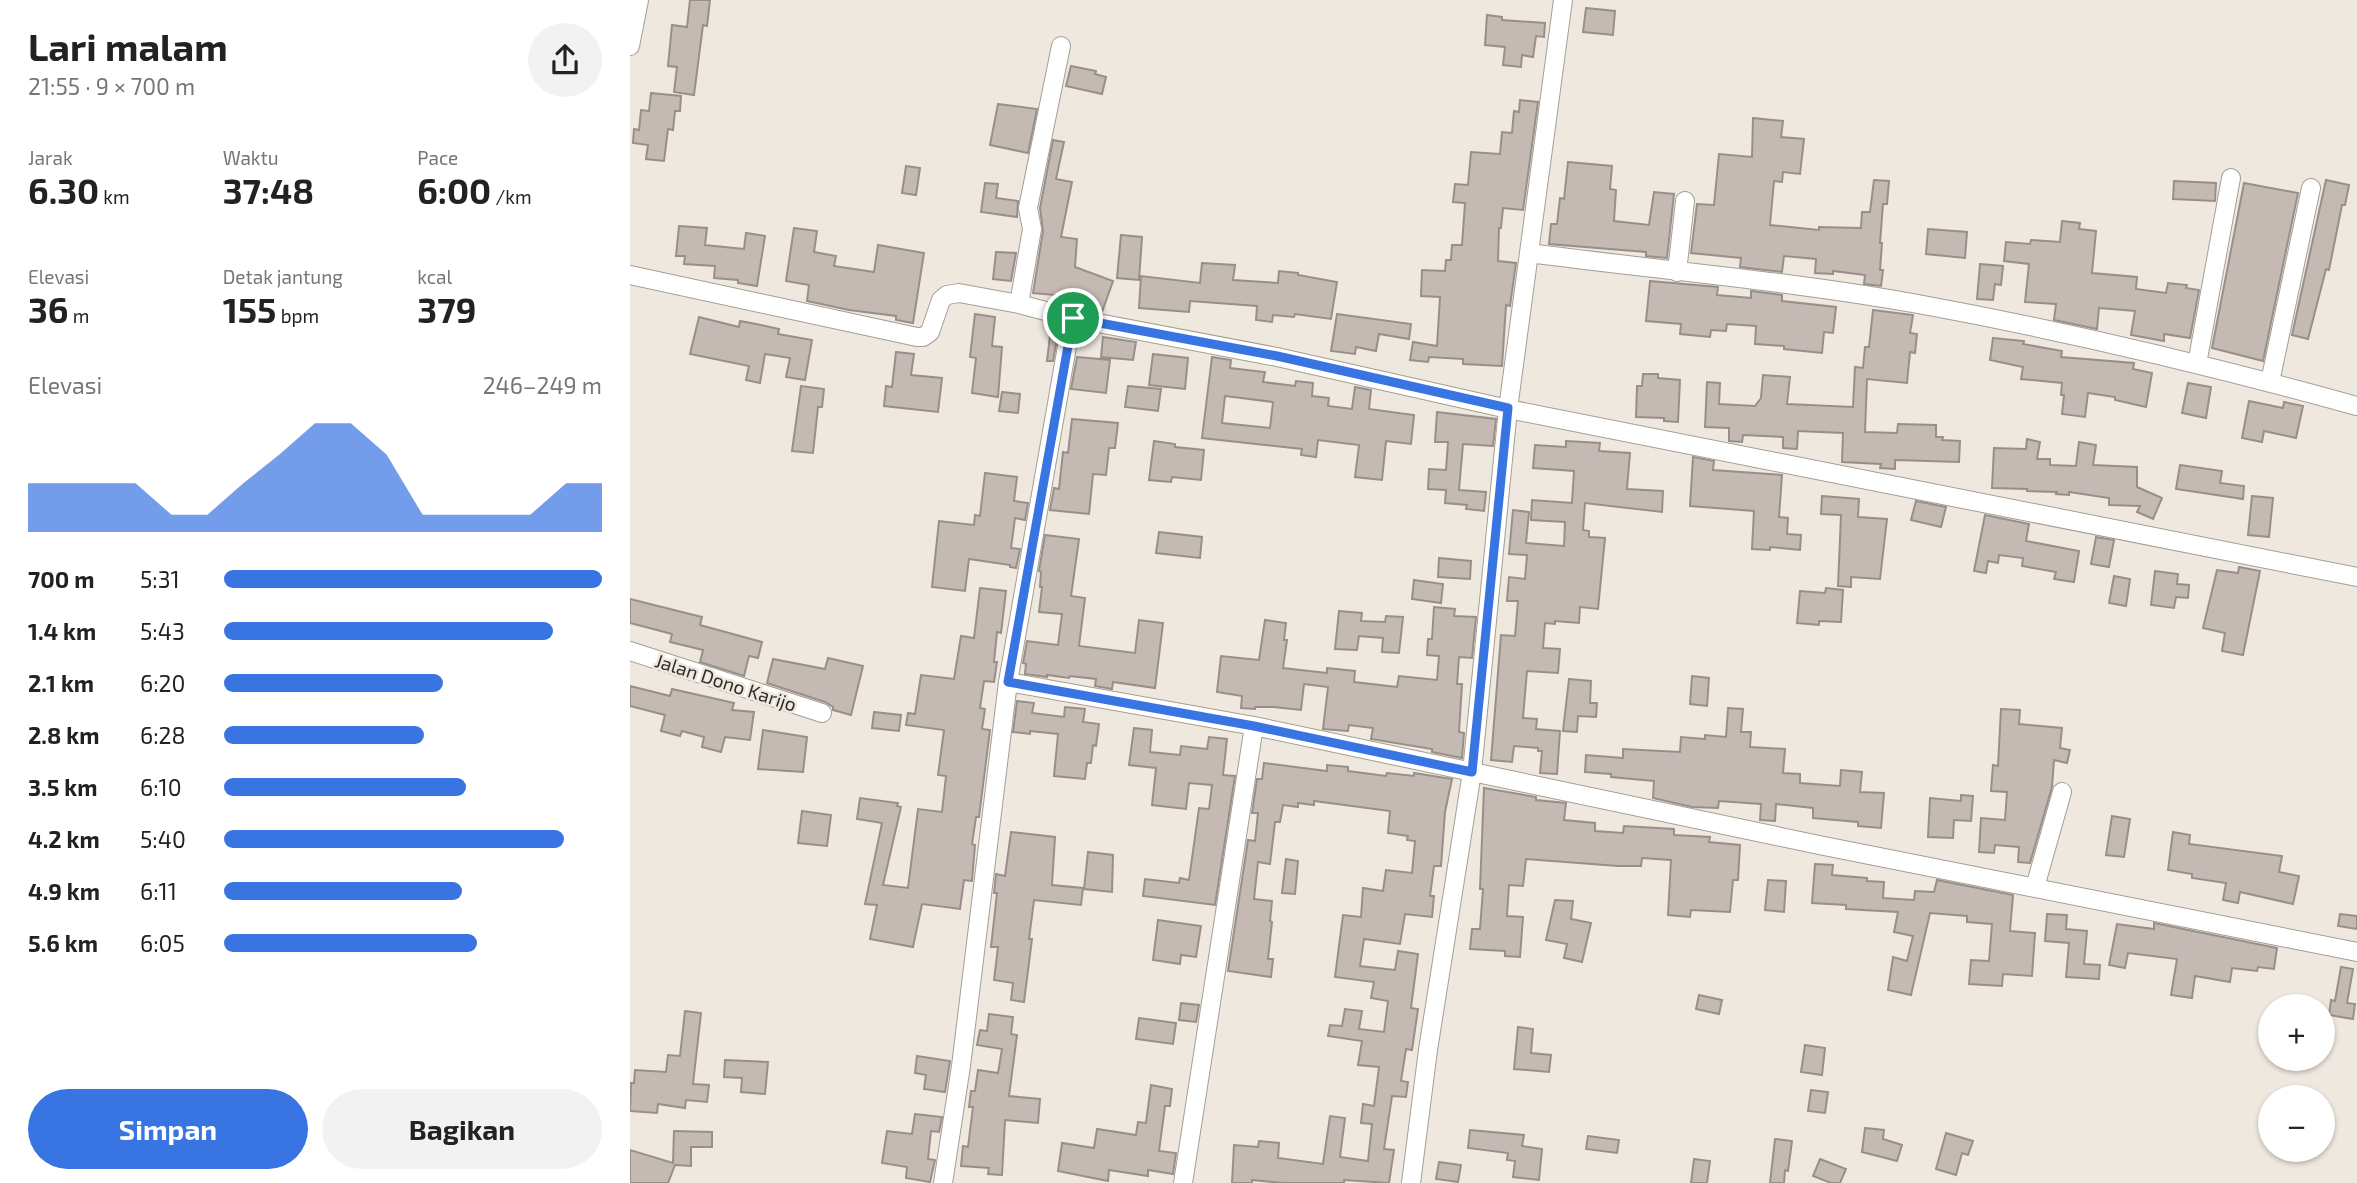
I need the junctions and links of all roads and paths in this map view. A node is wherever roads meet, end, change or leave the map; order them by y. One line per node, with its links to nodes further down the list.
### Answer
1 (639, 0): 3 (street)
2 (1563, 0): 8 (street)
3 (630, 46)
4 (1061, 46): 11 (street)
5 (2231, 178): 13 (street)
6 (2311, 188): 14 (street)
7 (1685, 201): 9 (street)
8 (1529, 253): 9 (street); 16 (street)
9 (1677, 272): 13 (street)
10 (630, 275): 11 (street)
11 (1019, 304): 12 (street)
12 (1073, 318): 16 (street); 19 (street)
13 (2197, 364): 14 (street)
14 (2270, 382): 15 (street)
15 (2357, 406)
16 (1508, 408): 17 (street); 22 (street)
17 (2357, 577)
18 (630, 651): 20 (street, Jalan Dono Karijo)
19 (1008, 682): 21 (street); 26 (street)
20 (822, 713)
21 (1254, 726): 22 (street); 27 (street)
22 (1472, 772): 24 (street); 28 (street)
23 (2062, 792): 24 (street)
24 (2035, 887): 25 (street)
25 (2357, 952)
26 (943, 1183)
27 (1183, 1183)
28 (1411, 1183)

